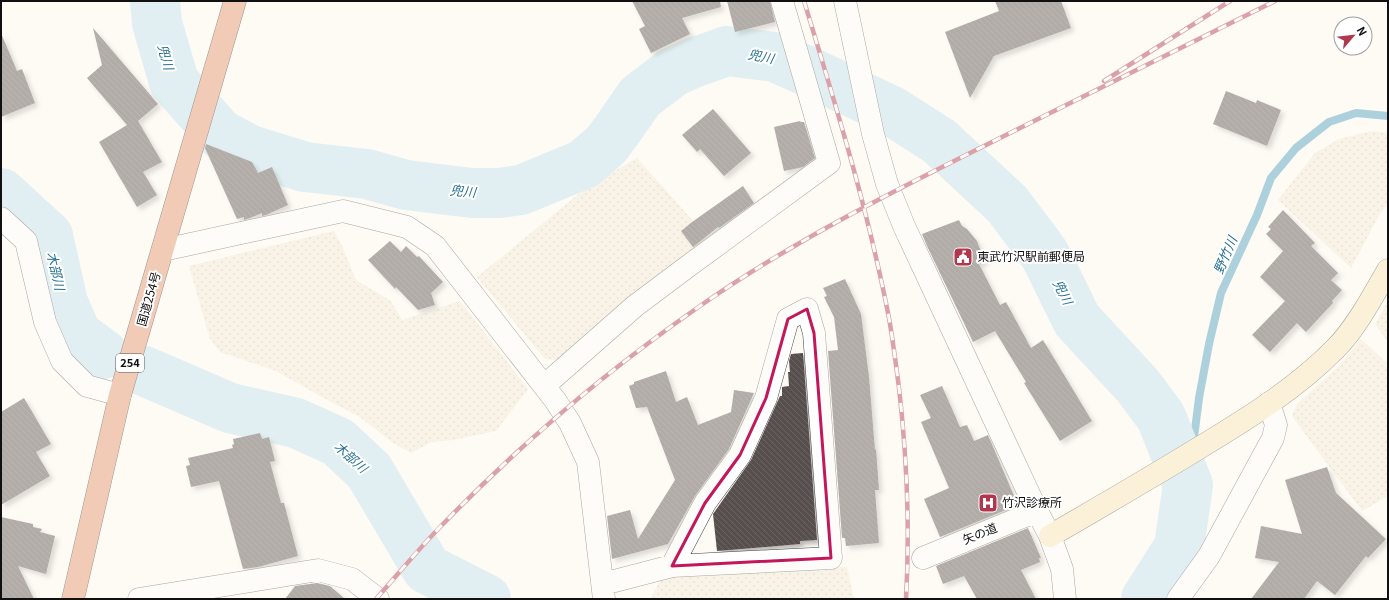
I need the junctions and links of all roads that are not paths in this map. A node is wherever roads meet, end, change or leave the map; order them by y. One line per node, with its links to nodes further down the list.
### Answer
1 (236, 1): 5 (highway, 国道254号 / 254)
2 (782, 1): 7 (street)
3 (845, 1): 10 (street)
4 (1, 218): 8 (street)
5 (163, 250): 7 (street); 8 (highway, 国道254号 / 254)
6 (1388, 270): 9 (street)
7 (544, 386): 14 (street)
8 (120, 395): 15 (highway, 国道254号 / 254)
9 (1269, 403): 11 (street); 19 (street)
10 (1037, 511): 11 (street); 12 (street, 矢の道)
11 (1050, 536): 18 (street)
12 (923, 558)
13 (672, 566): 13 (street); 14 (street)
14 (603, 592)
15 (73, 599)
16 (139, 599): 17 (street)
17 (378, 599)
18 (1064, 599)
19 (1178, 599)

